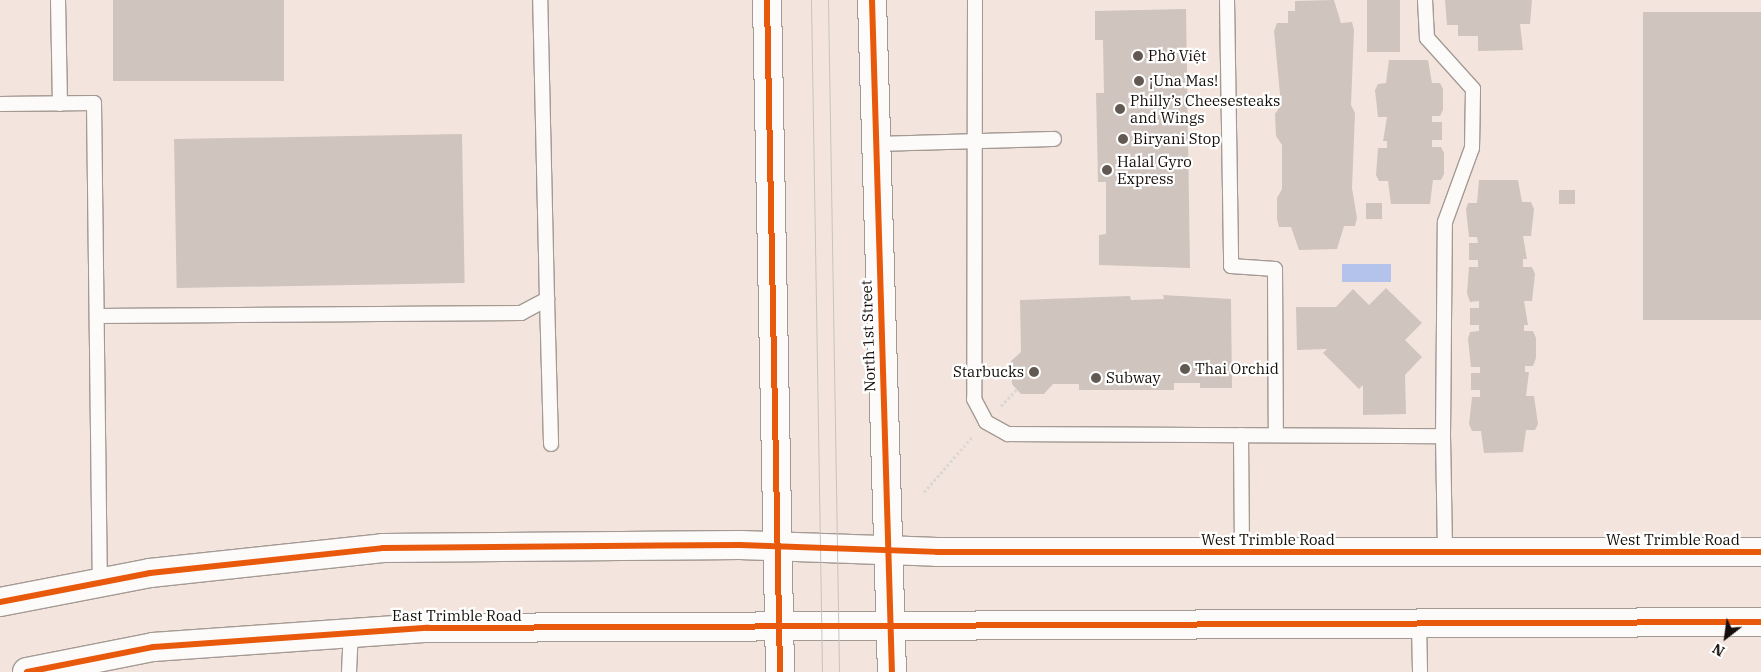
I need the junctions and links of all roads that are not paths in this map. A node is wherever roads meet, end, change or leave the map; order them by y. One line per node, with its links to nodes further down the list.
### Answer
1 (58, 0): 9 (lane)
2 (540, 0): 13 (lane)
3 (767, 0): 19 (main road)
4 (872, 0): 12 (main road, North 1st Street)
5 (975, 0): 11 (lane)
6 (1227, 0): 16 (lane)
7 (1425, 0): 17 (lane)
8 (0, 104): 9 (lane)
9 (60, 104): 14 (lane)
10 (1054, 139): 11 (lane)
11 (976, 141): 12 (lane); 15 (lane)
12 (874, 144): 20 (main road, North 1st Street)
13 (547, 299): 14 (lane); 18 (lane)
14 (97, 316): 24 (lane)
15 (1241, 435): 16 (lane); 21 (lane)
16 (1276, 435): 17 (lane)
17 (1443, 436): 23 (lane)
18 (551, 444)
19 (776, 545): 20 (main road, West Trimble Road); 24 (main road); 29 (main road)
20 (888, 550): 21 (main road, West Trimble Road); 28 (main road, North 1st Street)
21 (1242, 552): 23 (main road, West Trimble Road)
22 (1761, 552): 23 (main road, West Trimble Road)
23 (1445, 553)
24 (100, 582): 25 (main road)
25 (0, 602)
26 (1761, 622): 27 (main road)
27 (1419, 623): 28 (main road); 35 (lane)
28 (890, 626): 29 (main road, East Trimble Road); 34 (main road, North 1st Street)
29 (779, 627): 30 (main road, East Trimble Road); 33 (main road)
30 (351, 630): 31 (main road, East Trimble Road); 32 (lane)
31 (27, 672)
32 (349, 672)
33 (780, 672)
34 (892, 672)
35 (1420, 672)

